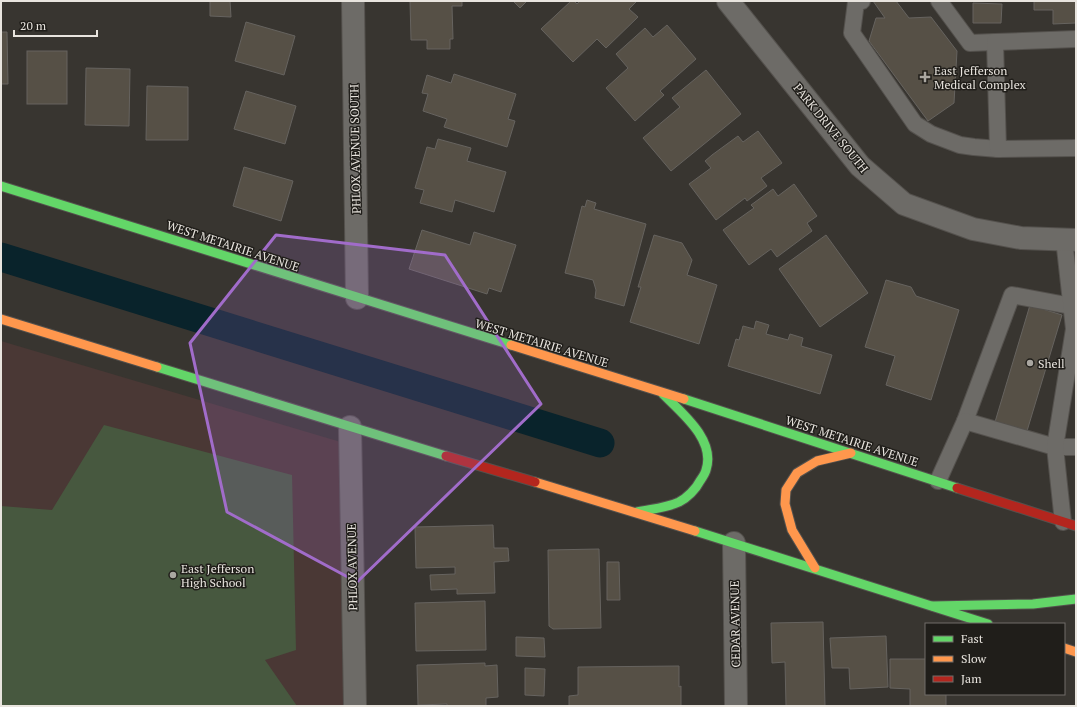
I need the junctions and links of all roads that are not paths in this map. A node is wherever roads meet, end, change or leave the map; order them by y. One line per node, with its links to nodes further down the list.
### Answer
1 (353, 1): 13 (street, PHLOX AVENUE SOUTH)
2 (728, 1): 6 (street, PARK DRIVE SOUTH)
3 (748, 1): 6 (street)
4 (862, 1): 10 (lane)
5 (939, 1): 8 (lane)
6 (748, 24): 12 (street, PARK DRIVE SOUTH)
7 (1076, 40): 8 (lane)
8 (995, 42): 10 (lane)
9 (1076, 148): 10 (lane)
10 (998, 149)
11 (1, 186): 13 (main road, WEST METAIRIE AVENUE)
12 (1070, 240): 14 (lane)
13 (357, 298): 16 (main road, WEST METAIRIE AVENUE)
14 (1074, 306): 17 (lane); 19 (lane)
15 (1, 319): 18 (main road)
16 (661, 392): 21 (main road, WEST METAIRIE AVENUE); 23 (main road)
17 (965, 421): 19 (lane); 22 (lane)
18 (350, 427): 23 (main road); 32 (street, PHLOX AVENUE)
19 (1055, 447): 20 (lane); 24 (lane)
20 (1076, 447)
21 (852, 453): 22 (main road, WEST METAIRIE AVENUE); 26 (main road)
22 (938, 481): 24 (main road, WEST METAIRIE AVENUE)
23 (636, 512): 25 (main road)
24 (1070, 524)
25 (734, 543): 26 (main road); 33 (street, CEDAR AVENUE)
26 (815, 568): 28 (main road)
27 (1076, 599): 28 (main road)
28 (933, 606): 29 (main road)
29 (985, 623)
30 (1065, 648): 31 (main road)
31 (1076, 652)
32 (355, 706)
33 (736, 706)

